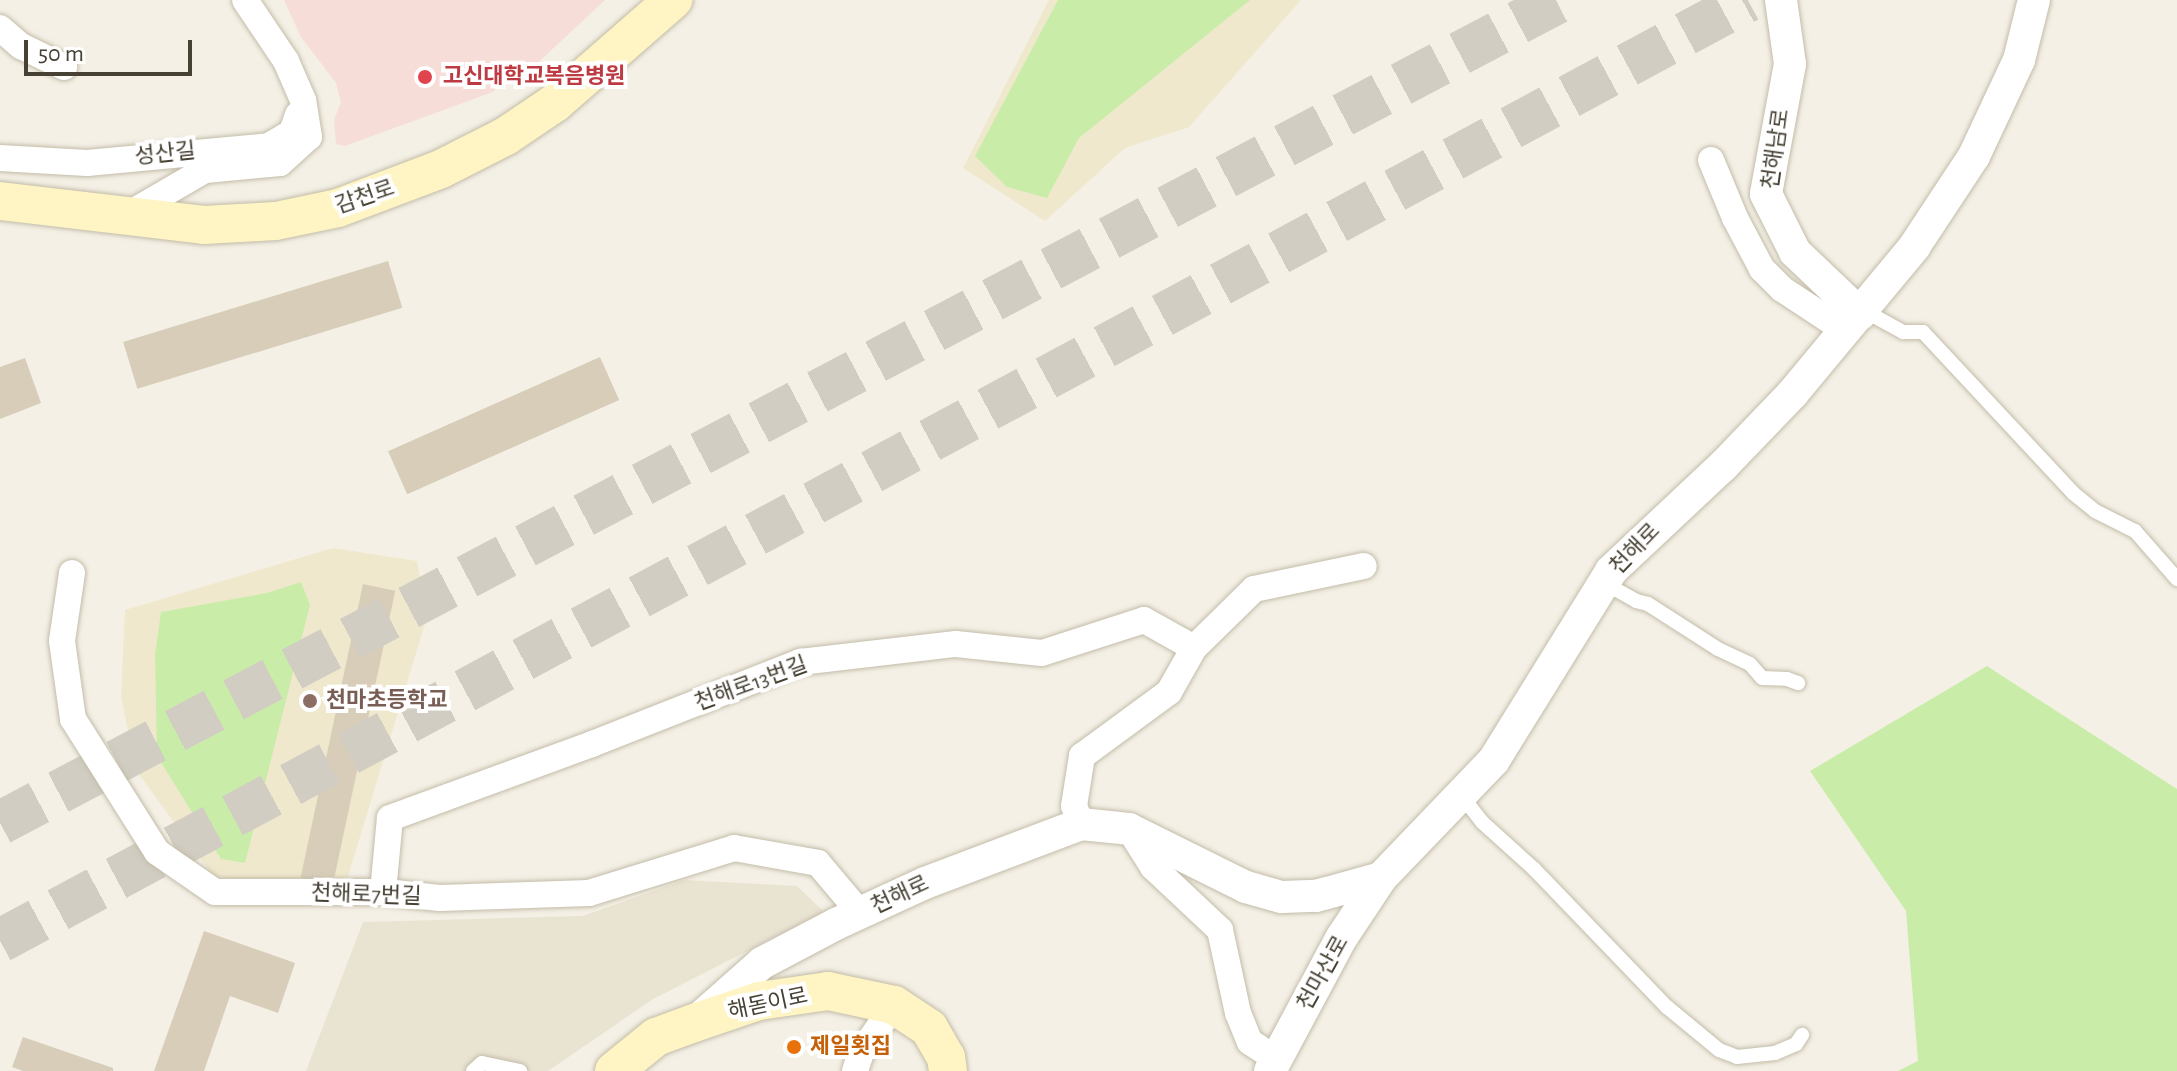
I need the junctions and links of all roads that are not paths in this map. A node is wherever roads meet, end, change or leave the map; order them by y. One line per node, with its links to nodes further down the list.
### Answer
1 (245, 0): 7 (street, 성산길)
2 (673, 0): 11 (main road, 감천로)
3 (1781, 0): 12 (street, 천해남로)
4 (2034, 0): 12 (street, 천해로)
5 (0, 28): 6 (street)
6 (64, 67)
7 (303, 100): 8 (street, 성산길); 11 (street, 성산길)
8 (0, 158)
9 (1711, 160): 12 (street)
10 (0, 201): 11 (main road, 감천로)
11 (129, 214)
12 (1856, 318): 15 (lane); 16 (street, 천해로)
13 (1364, 566): 17 (street)
14 (72, 573): 23 (street, 천해로7번길)
15 (2177, 579)
16 (1604, 582): 18 (lane); 19 (street, 천해로)
17 (1194, 648): 20 (street); 23 (street, 천해로13번길)
18 (1798, 683)
19 (1460, 794): 22 (street, 천해로); 27 (lane)
20 (1081, 824): 21 (street, 천해로); 24 (street, 천해로)
21 (1129, 829): 22 (street, 천해로); 28 (street)
22 (1381, 878): 28 (street, 천마산로)
23 (383, 892): 24 (street, 천해로7번길)
24 (861, 914): 26 (street, 천해로)
25 (894, 1005): 26 (main road, 해돋이로); 32 (street); 33 (main road, 해돋이로)
26 (694, 1023): 31 (main road, 해돋이로)
27 (1802, 1035)
28 (1273, 1064)
29 (473, 1071): 30 (lane)
30 (520, 1071)
31 (614, 1071)
32 (855, 1071)
33 (948, 1071)

